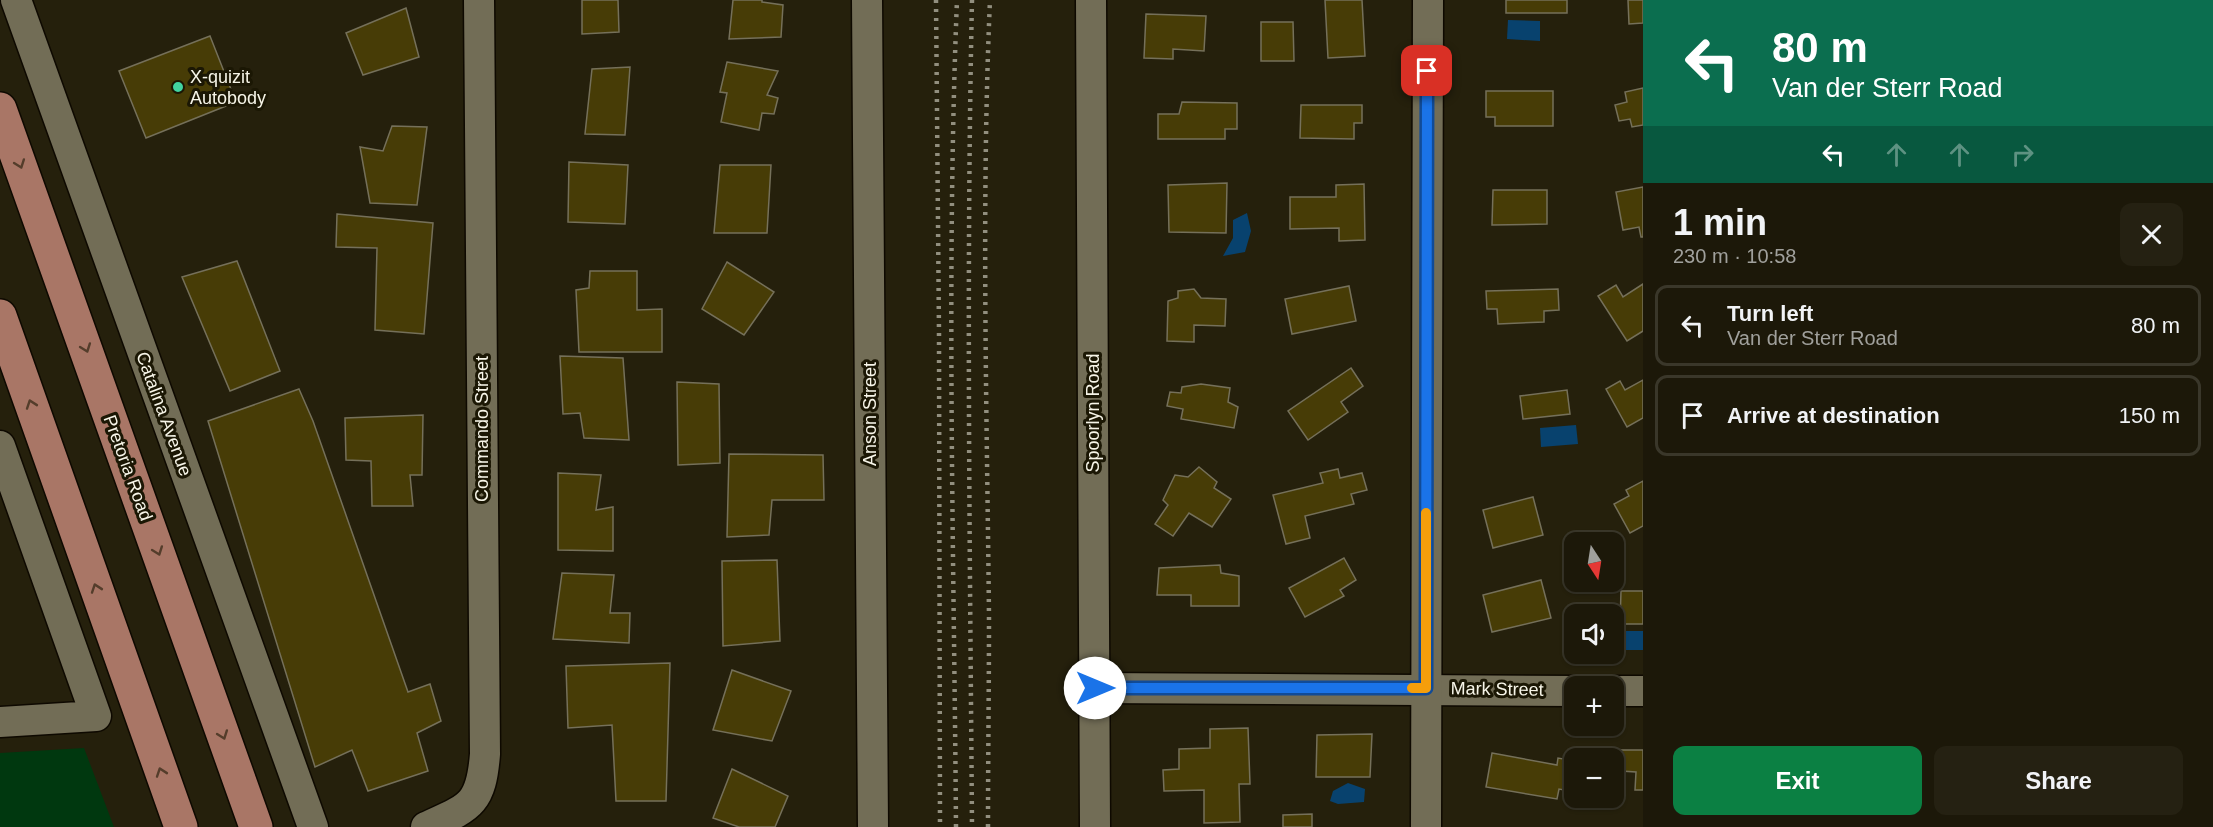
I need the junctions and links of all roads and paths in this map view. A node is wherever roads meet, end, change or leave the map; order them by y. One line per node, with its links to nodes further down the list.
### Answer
1 (16, 0): 17 (street, Catalina Avenue)
2 (479, 0): 18 (street, Commando Street)
3 (867, 0): 19 (street, Anson Street)
4 (1091, 0): 9 (street, Spoorlyn Road)
5 (1428, 0): 10 (street)
6 (0, 109): 16 (main road, Pretoria Road, one-way to 16)
7 (0, 316): 15 (main road, one-way to 7)
8 (0, 446): 14 (street)
9 (1095, 688): 10 (street, Mark Street); 20 (street, Spoorlyn Road)
10 (1426, 688): 11 (street, Mark Street); 21 (street)
11 (1564, 690)
12 (1624, 691): 13 (street)
13 (1643, 691)
14 (0, 722)
15 (181, 827)
16 (256, 827)
17 (313, 827)
18 (426, 827)
19 (873, 827)
20 (1095, 827)
21 (1426, 827)

